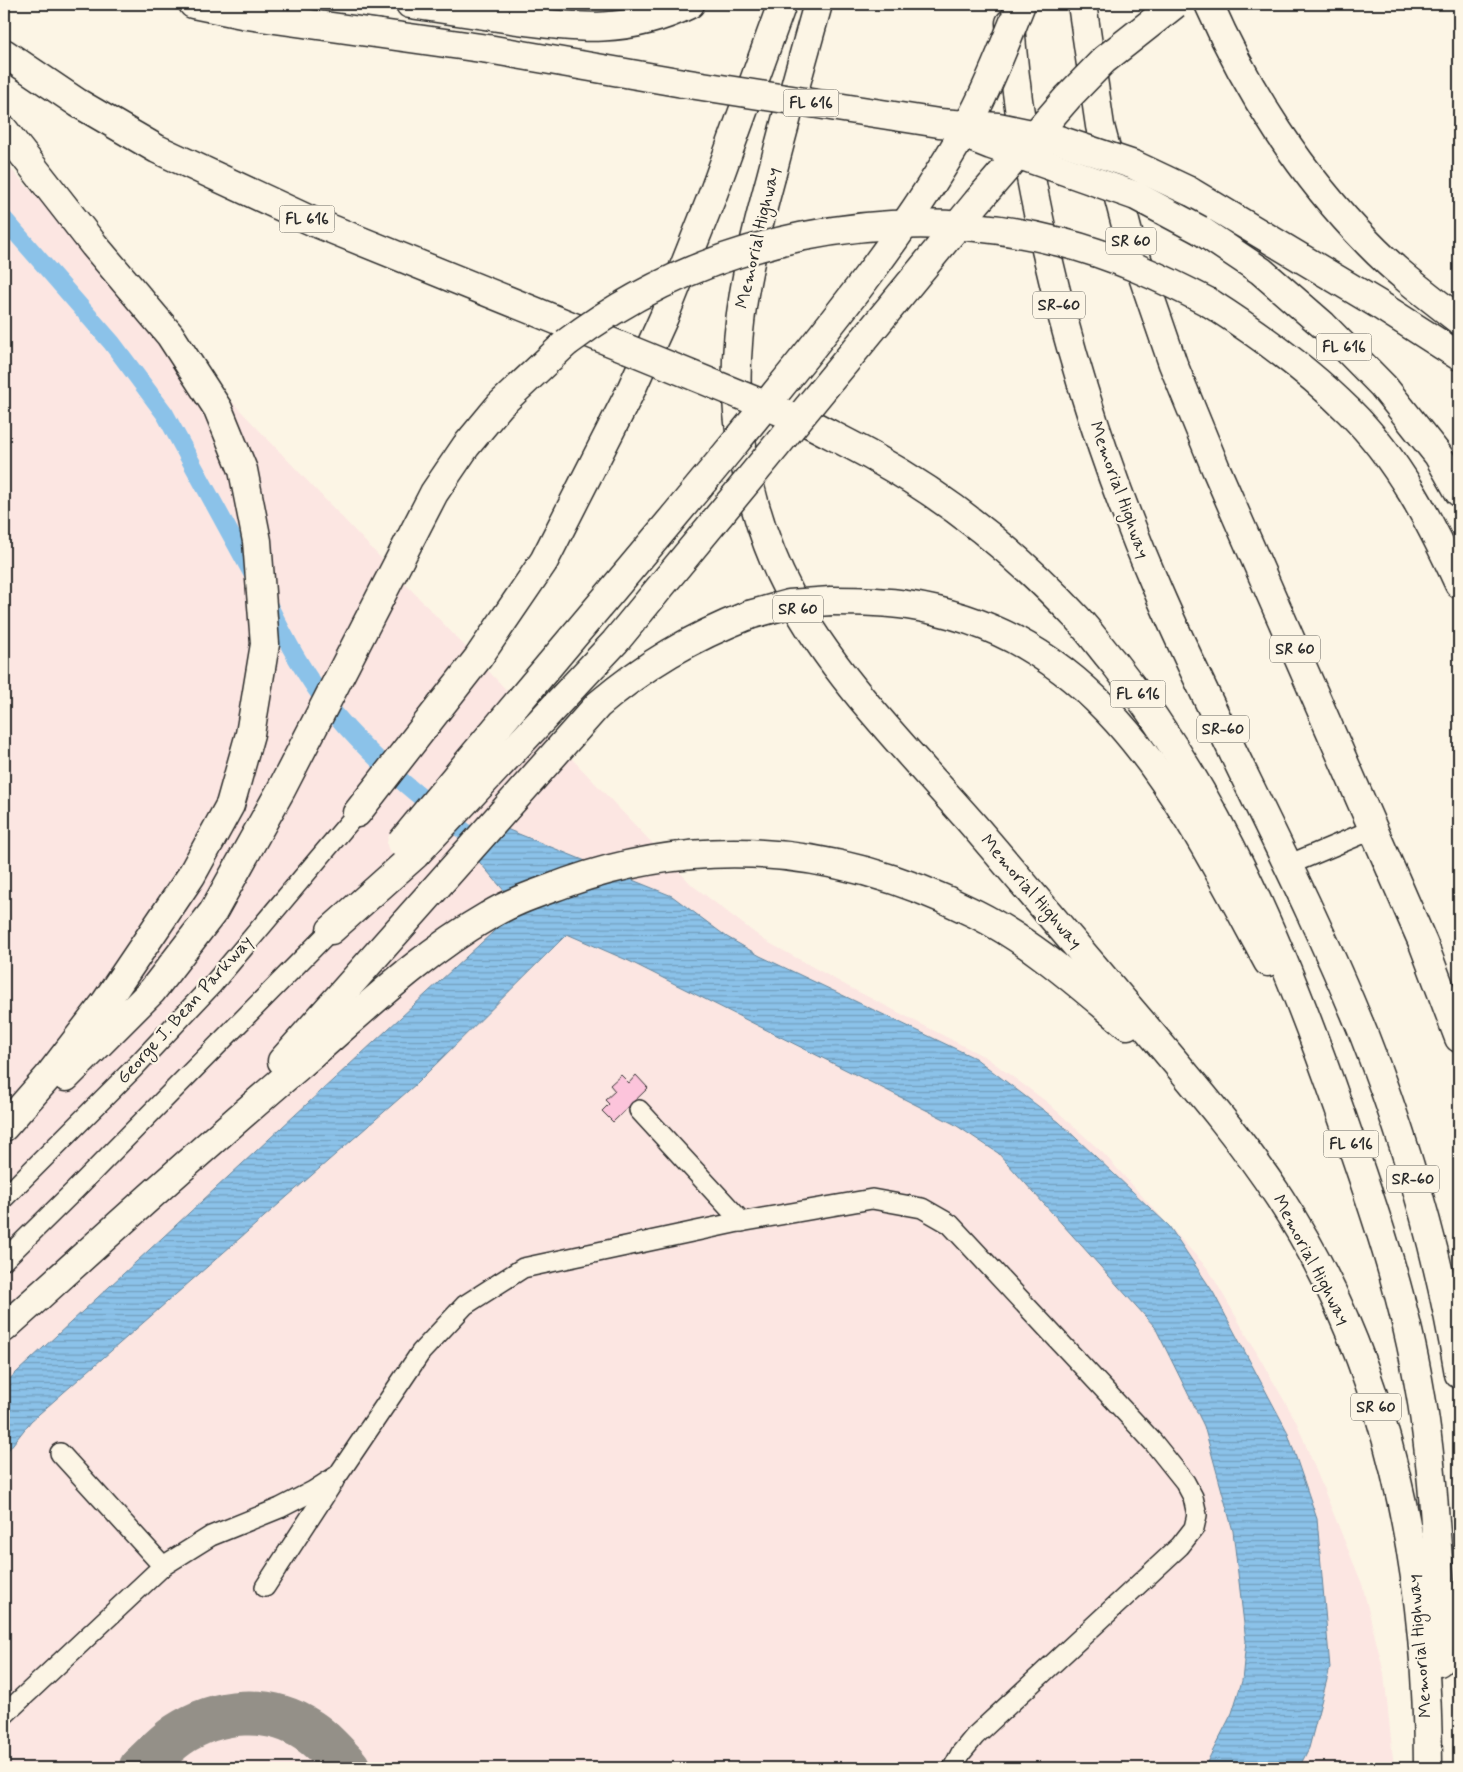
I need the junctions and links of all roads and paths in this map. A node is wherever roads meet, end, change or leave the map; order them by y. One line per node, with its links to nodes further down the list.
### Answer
1 (193, 4): 12 (highway, FL 616, bridge)
2 (410, 4): 3 (highway)
3 (690, 4)
4 (782, 4): 18 (highway)
5 (818, 4): 25 (highway, Memorial Highway / SR 60)
6 (1008, 4): 21 (highway, Memorial Highway / SR-60)
7 (1021, 4): 20 (highway, bridge)
8 (1082, 4): 19 (highway, SR 60)
9 (1175, 4): 20 (highway, bridge)
10 (1209, 4): 14 (highway)
11 (4, 53): 24 (highway, FL 616, bridge)
12 (939, 123): 15 (highway, bridge); 16 (highway, FL 616, bridge)
13 (4, 130): 27 (highway)
14 (1459, 320)
15 (1459, 356)
16 (1459, 492)
17 (1459, 584): 28 (highway, bridge)
18 (357, 813): 30 (street, George J. Bean Parkway)
19 (1374, 829): 21 (street); 23 (highway, SR 60)
20 (408, 849): 22 (highway)
21 (1288, 865): 34 (highway, Memorial Highway / SR-60)
22 (331, 930): 32 (street)
23 (1459, 1038)
24 (1330, 1084): 29 (highway, bridge); 41 (highway, FL 616)
25 (1198, 1089): 29 (highway); 41 (highway, Memorial Highway / SR 60)
26 (639, 1110): 31 (street)
27 (4, 1127)
28 (4, 1136)
29 (195, 1156): 33 (highway)
30 (4, 1198)
31 (742, 1222): 36 (street); 40 (street)
32 (4, 1260)
33 (4, 1328)
34 (1459, 1374)
35 (60, 1453): 37 (street)
36 (338, 1475): 37 (street); 38 (street)
37 (163, 1566): 39 (street)
38 (265, 1587)
39 (4, 1715)
40 (953, 1768)
41 (1429, 1768)

